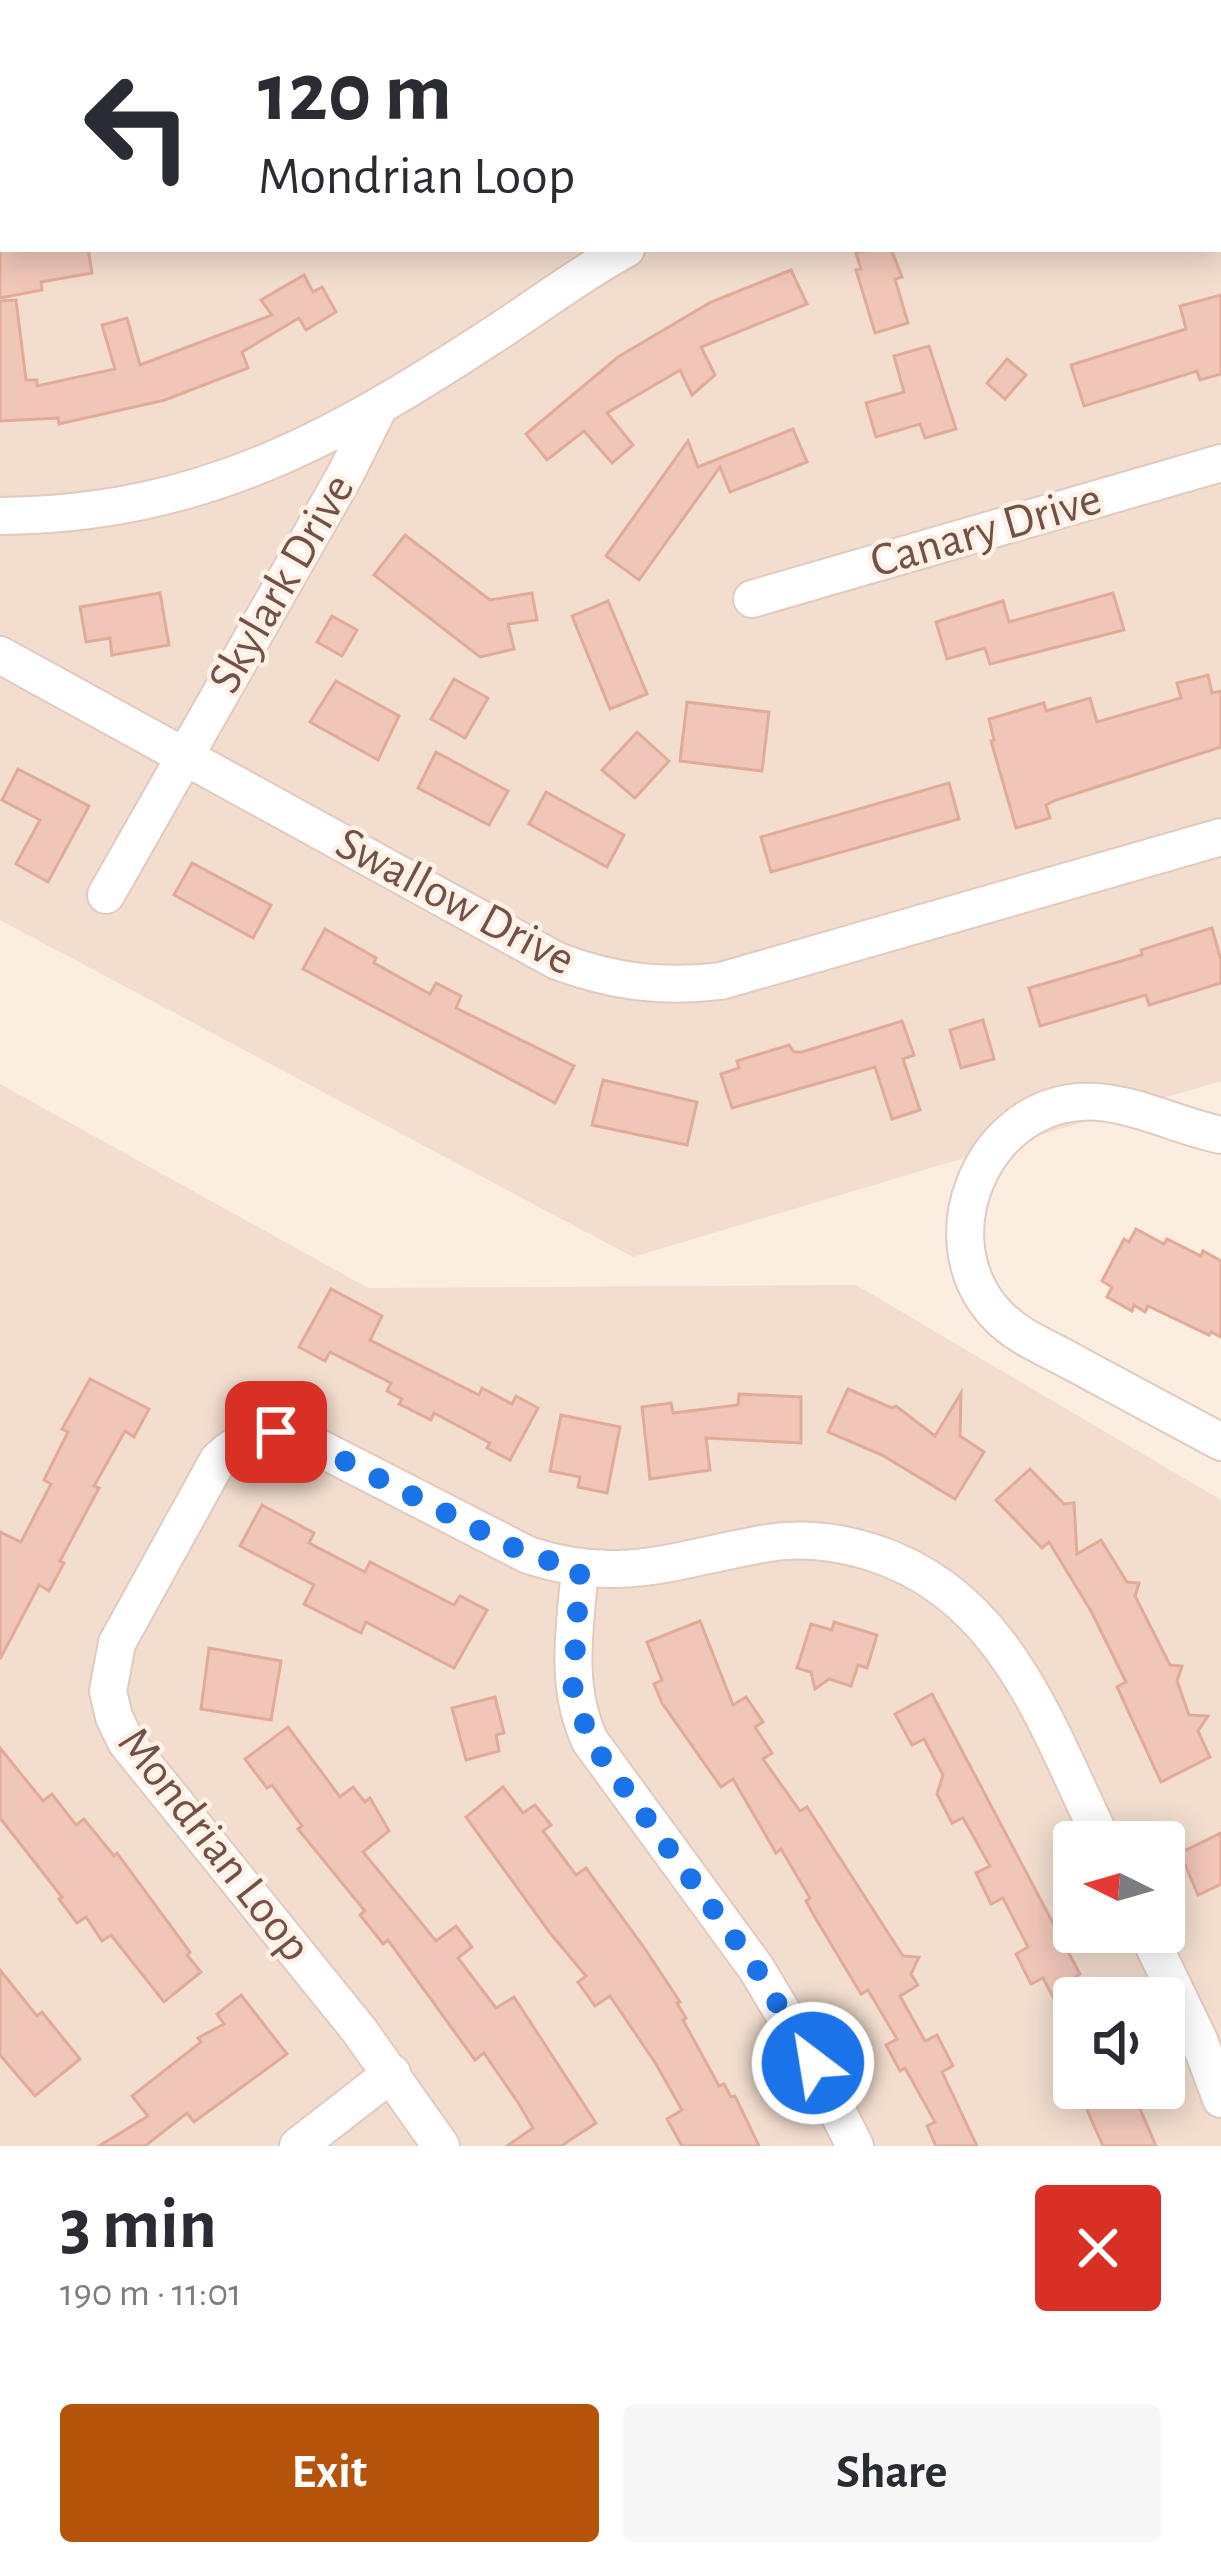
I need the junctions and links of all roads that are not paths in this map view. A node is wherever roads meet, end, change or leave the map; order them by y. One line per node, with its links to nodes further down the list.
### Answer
1 (621, 252): 2 (street, Skylark Drive)
2 (378, 409): 4 (street, Skylark Drive); 7 (street, Skylark Drive)
3 (1221, 463): 5 (street, Canary Drive)
4 (0, 516)
5 (752, 599)
6 (0, 655): 7 (street, Swallow Drive)
7 (183, 757): 8 (street, Swallow Drive); 9 (street, Skylark Drive)
8 (1221, 837)
9 (106, 895)
10 (1221, 1135): 11 (street)
11 (1221, 1442)
12 (580, 1569): 13 (street, Mondrian Loop); 16 (street, Mondrian Loop); 20 (street)
13 (1093, 1821)
14 (1162, 1953): 15 (street)
15 (1206, 2014): 17 (street)
16 (392, 2073): 18 (street); 19 (street, Mondrian Loop)
17 (1221, 2099)
18 (298, 2146)
19 (442, 2146)
20 (855, 2146)

